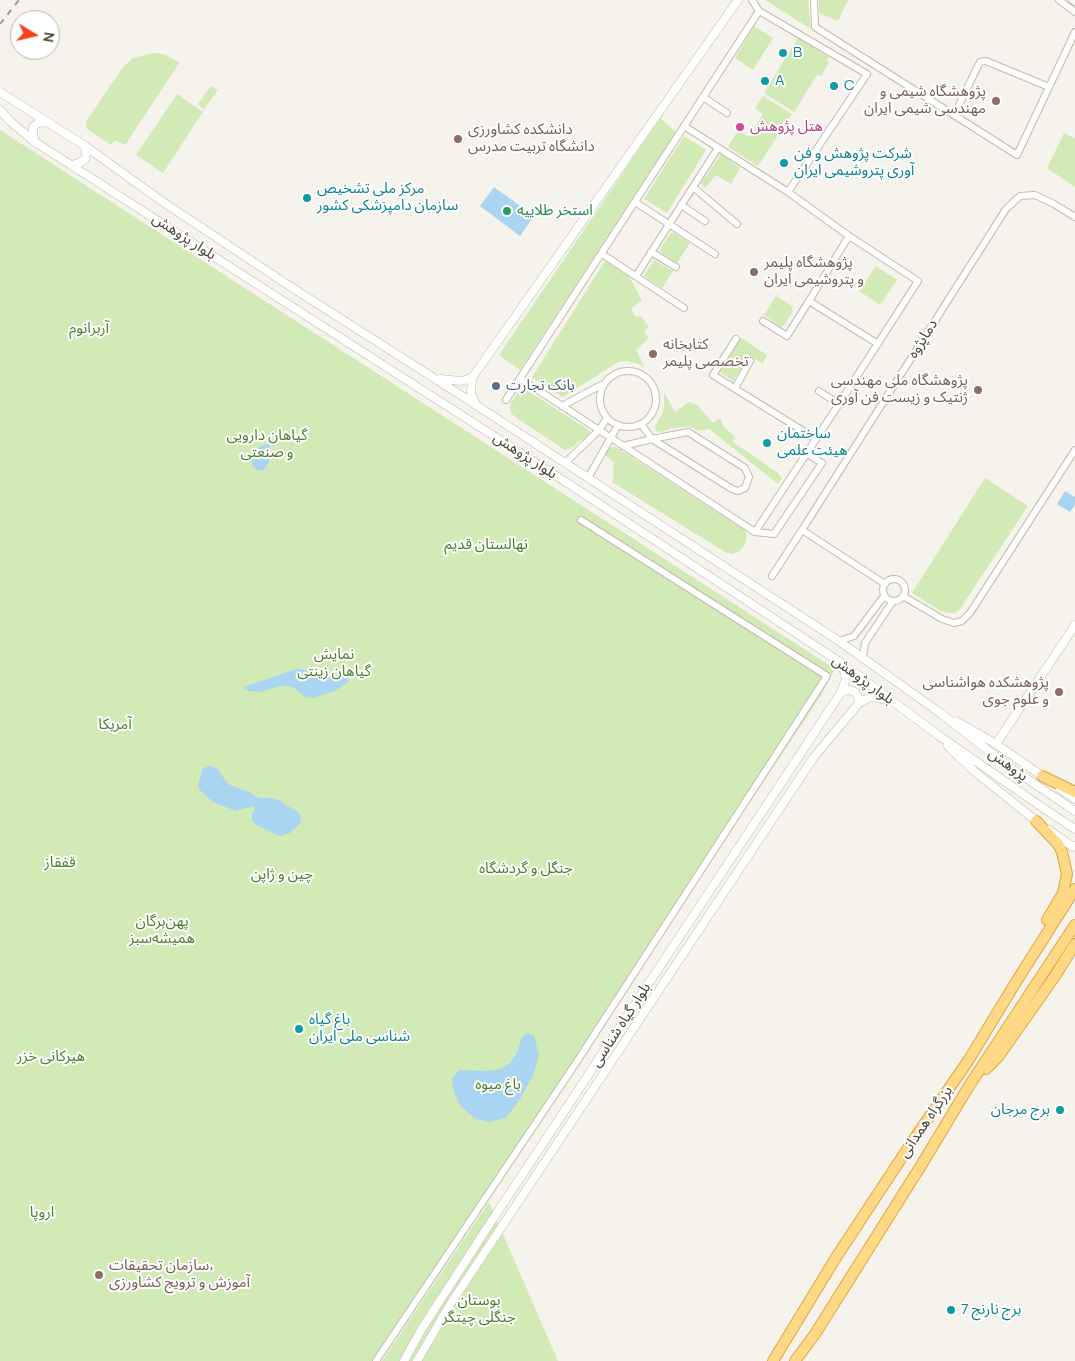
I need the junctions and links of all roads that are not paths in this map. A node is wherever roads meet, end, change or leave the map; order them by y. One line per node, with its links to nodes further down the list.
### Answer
1 (738, 0): 40 (street)
2 (752, 0): 5 (street)
3 (814, 0): 13 (street)
4 (1059, 0): 6 (street)
5 (759, 10): 10 (street); 21 (street)
6 (1075, 12)
7 (1075, 32): 8 (street)
8 (1049, 87): 13 (street); 13 (street)
9 (0, 92): 14 (street, بلوار پژوهش)
10 (703, 97): 12 (street); 15 (street)
11 (0, 110): 16 (street, بلوار پژوهش)
12 (727, 113)
13 (954, 115)
14 (48, 122): 16 (street); 17 (street, بلوار پژوهش)
15 (684, 126): 18 (street); 22 (street)
16 (35, 142): 19 (street, بلوار پژوهش)
17 (85, 146): 19 (street); 41 (street, بلوار پژوهش)
18 (718, 148): 20 (street); 21 (street)
19 (72, 165): 73 (street, بلوار پژوهش)
20 (693, 187): 23 (street); 27 (street)
21 (788, 192): 28 (street)
22 (635, 202): 26 (street); 30 (street)
23 (681, 205): 25 (street); 26 (street)
24 (1075, 217): 63 (street, دماپژوه)
25 (705, 221)
26 (669, 224): 29 (street); 31 (street)
27 (737, 224)
28 (849, 236): 34 (street); 38 (street)
29 (652, 252): 32 (street); 33 (street)
30 (602, 254): 33 (street); 42 (street)
31 (715, 254)
32 (676, 267)
33 (636, 276): 35 (street)
34 (809, 301): 36 (street); 38 (street)
35 (684, 308)
36 (763, 321)
37 (736, 339): 44 (street)
38 (878, 344): 48 (street)
39 (750, 361): 44 (street)
40 (472, 378): 41 (street); 47 (street)
41 (436, 379): 47 (street, بلوار پژوهش)
42 (521, 379): 46 (street); 49 (street)
43 (604, 384): 49 (street); 50 (street); 51 (street)
44 (735, 388): 56 (street)
45 (819, 392): 48 (street)
46 (506, 400)
47 (475, 404): 60 (street, بلوار پژوهش)
48 (840, 404): 56 (street)
49 (562, 406): 53 (street)
50 (607, 418): 52 (street); 53 (street)
51 (641, 424): 52 (street); 55 (street)
52 (618, 425): 54 (street)
53 (598, 430): 54 (street); 60 (street)
54 (610, 438): 57 (street); 61 (street)
55 (652, 439): 55 (street); 57 (street)
56 (816, 439): 59 (street)
57 (623, 446): 64 (street)
58 (1075, 450): 68 (street)
59 (806, 453): 64 (street); 64 (street)
60 (565, 463): 61 (street, بلوار پژوهش)
61 (588, 478): 71 (street, بلوار پژوهش)
62 (581, 520): 95 (street)
63 (802, 530): 65 (street, دماپژوه); 66 (street)
64 (755, 532)
65 (772, 576)
66 (885, 584): 67 (street); 68 (street)
67 (884, 596): 69 (street); 71 (street)
68 (903, 596): 69 (street)
69 (893, 601): 72 (street)
70 (1075, 625): 80 (street)
71 (839, 641): 72 (street, بلوار پژوهش)
72 (863, 657): 77 (street, بلوار پژوهش)
73 (840, 662): 74 (street); 75 (street, بلوار پژوهش)
74 (842, 691): 76 (street); 96 (street, بلوار گیاه شناسی)
75 (894, 702): 76 (street); 79 (street, بلوار پژوهش)
76 (859, 703): 97 (street, بلوار گیاه شناسی)
77 (939, 712): 78 (street, بلوار پژوهش); 80 (street)
78 (962, 731): 84 (street, پژوهش)
79 (938, 735): 85 (street); 86 (street, بلوار پژوهش)
80 (996, 744): 81 (street)
81 (1042, 776): 82 (highway); 83 (street)
82 (1075, 792)
83 (1075, 799)
84 (1075, 811)
85 (1036, 821): 87 (street); 91 (highway)
86 (1075, 828)
87 (1075, 846)
88 (1075, 889): 91 (highway, بزرگراه همدانی)
89 (1075, 925): 92 (highway, بزرگراه همدانی)
90 (1075, 944): 92 (highway)
91 (968, 1060): 94 (highway, بزرگراه همدانی)
92 (969, 1086): 93 (highway, بزرگراه همدانی)
93 (815, 1334): 98 (highway, بزرگراه همدانی); 99 (highway, بزرگراه همدانی)
94 (774, 1359)
95 (376, 1361)
96 (404, 1361)
97 (417, 1361)
98 (795, 1361)
99 (801, 1361)

